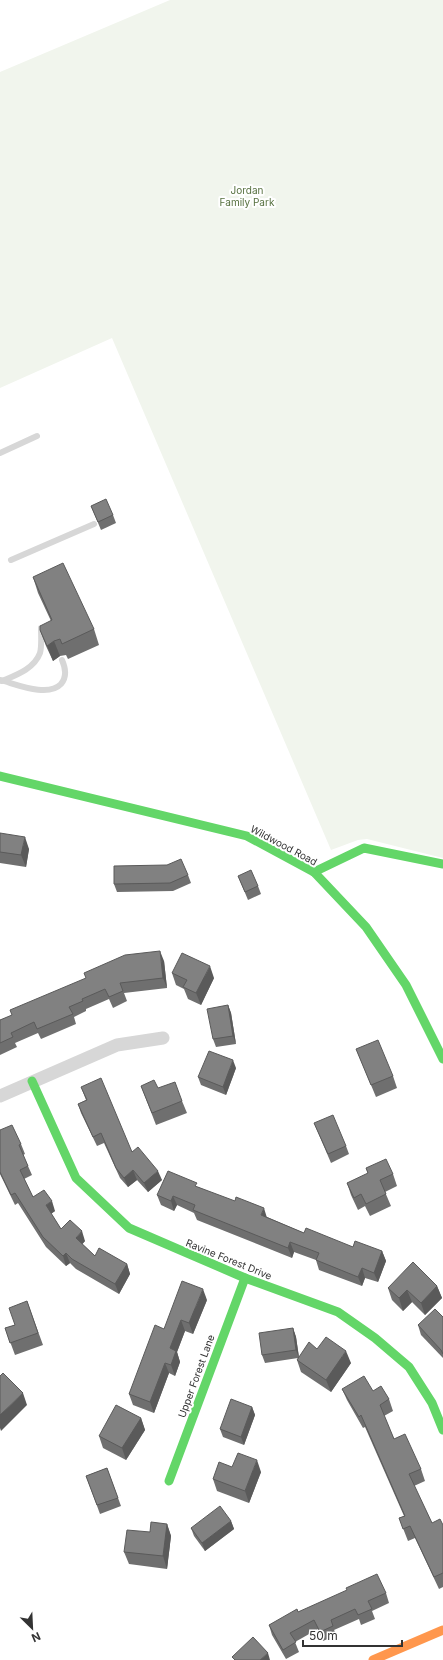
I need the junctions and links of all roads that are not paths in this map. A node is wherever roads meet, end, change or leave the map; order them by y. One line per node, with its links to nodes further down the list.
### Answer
1 (37, 436): 2 (lane)
2 (0, 453)
3 (94, 524): 4 (lane)
4 (11, 560)
5 (41, 628): 7 (lane)
6 (62, 660): 7 (lane)
7 (1, 681)
8 (0, 776): 10 (street, Wildwood Road)
9 (443, 864): 10 (street)
10 (314, 872): 12 (street, Wildwood Road)
11 (163, 1038): 13 (street)
12 (443, 1059)
13 (32, 1081): 14 (street); 15 (street, Ravine Forest Drive)
14 (0, 1096)
15 (244, 1278): 16 (street, Ravine Forest Drive); 17 (street, Upper Forest Lane)
16 (443, 1430)
17 (169, 1481)
18 (443, 1630): 19 (street)
19 (373, 1660)

